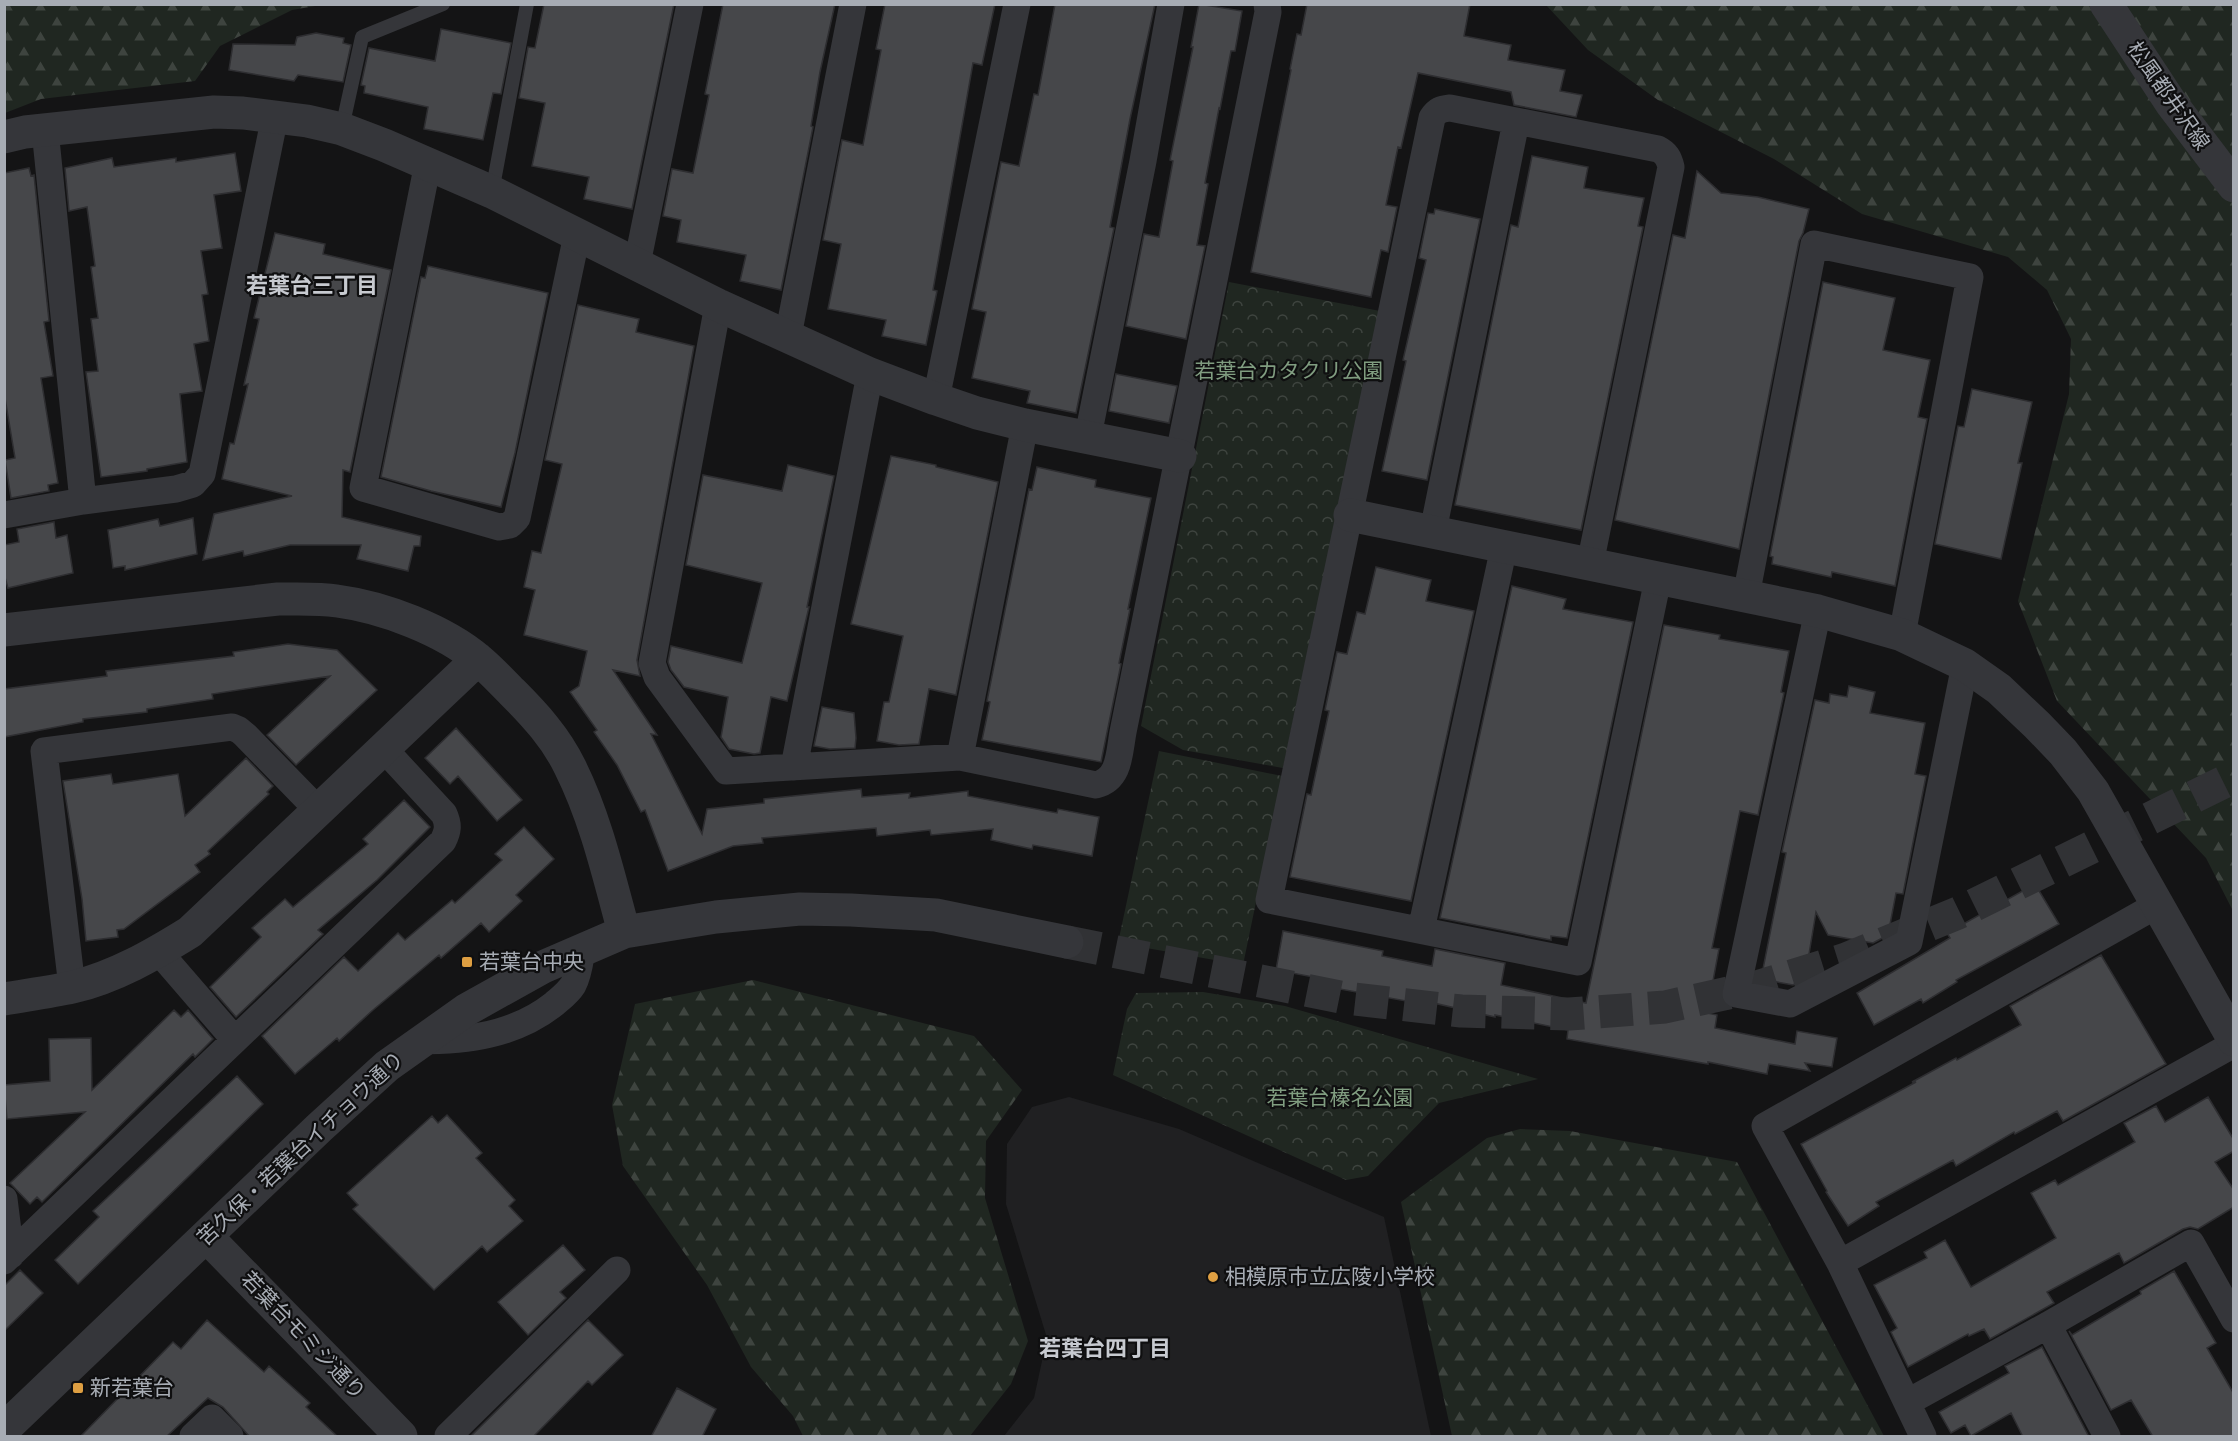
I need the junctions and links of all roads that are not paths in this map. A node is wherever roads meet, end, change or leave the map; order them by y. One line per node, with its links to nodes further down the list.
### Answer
1 (443, 4): 11 (lane)
2 (527, 4): 16 (lane)
3 (690, 4): 18 (street)
4 (853, 4): 20 (street)
5 (1017, 4): 22 (street)
6 (1171, 4): 24 (street)
7 (1267, 4): 25 (street)
8 (2106, 4): 15 (street, 松風都井沢線)
9 (275, 116): 11 (street); 12 (street); 26 (street)
10 (1516, 122): 28 (street); 29 (street); 31 (street)
11 (342, 129): 14 (street)
12 (45, 130): 13 (street); 26 (street)
13 (4, 137)
14 (428, 164): 16 (street); 17 (street)
15 (2234, 186)
16 (492, 192): 17 (street)
17 (577, 235): 18 (street)
18 (637, 264): 19 (street)
19 (718, 306): 20 (street); 41 (street)
20 (788, 336): 21 (street)
21 (870, 374): 22 (street); 41 (street)
22 (936, 399): 23 (street)
23 (1025, 425): 24 (street); 40 (street)
24 (1088, 436): 25 (street)
25 (1180, 456): 40 (street)
26 (83, 501): 27 (street)
27 (4, 515)
28 (1350, 515): 29 (street); 44 (street)
29 (1433, 531): 30 (street)
30 (1504, 547): 31 (street); 44 (street)
31 (1590, 564): 32 (street)
32 (1658, 579): 33 (street); 44 (street)
33 (1746, 596): 34 (street); 36 (street)
34 (1818, 611): 36 (street); 38 (street)
35 (4, 630): 37 (street)
36 (1902, 635): 38 (street)
37 (478, 659): 39 (street); 45 (street)
38 (1965, 665): 43 (street)
39 (383, 748): 42 (street); 50 (street)
40 (960, 757): 41 (street)
41 (794, 767)
42 (318, 810): 47 (street); 48 (street)
43 (2157, 906): 51 (street); 55 (street)
44 (1420, 930)
45 (624, 932): 46 (street, 苦久保・若葉台イチョウ通り); 53 (street, 苦久保・若葉台イチョウ通り)
46 (1067, 942)
47 (159, 952): 48 (street); 50 (street)
48 (72, 987): 49 (street)
49 (4, 999)
50 (235, 1040): 54 (street)
51 (2234, 1042): 55 (street)
52 (4, 1199): 54 (street)
53 (206, 1236): 60 (street, 苦久保・若葉台イチョウ通り); 63 (street, 若葉台モミジ通り)
54 (8, 1258)
55 (1840, 1263): 59 (street)
56 (616, 1270): 64 (street)
57 (2234, 1319): 58 (street)
58 (2048, 1326): 59 (street); 66 (street)
59 (1908, 1402): 65 (street)
60 (4, 1430)
61 (193, 1437): 62 (street)
62 (230, 1437)
63 (401, 1437)
64 (448, 1437)
65 (1923, 1437)
66 (2107, 1437)

